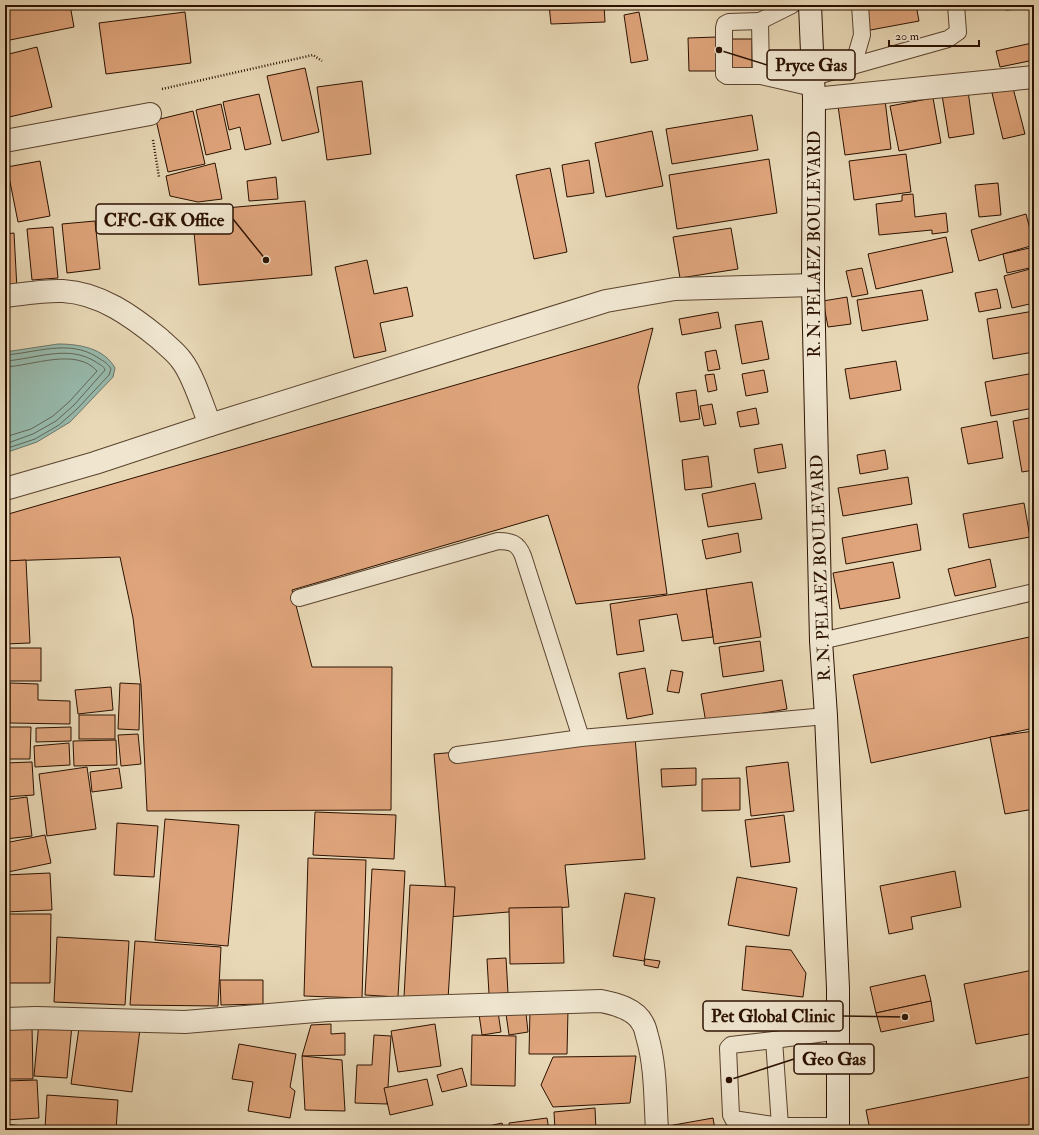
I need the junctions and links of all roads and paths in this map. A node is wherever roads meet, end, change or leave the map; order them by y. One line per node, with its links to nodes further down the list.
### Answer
1 (792, 5): 5 (lane)
2 (810, 5): 10 (street, R. N. PELAEZ BOULEVARD)
3 (860, 5): 7 (lane)
4 (956, 5): 7 (lane)
5 (760, 21): 8 (lane); 8 (lane)
6 (322, 61): 11 (path)
7 (853, 66): 10 (lane)
8 (762, 76): 10 (lane)
9 (1034, 77): 10 (street)
10 (813, 88): 14 (street, R. N. PELAEZ BOULEVARD)
11 (150, 114): 12 (street); 13 (path)
12 (5, 141)
13 (159, 177)
14 (814, 285): 16 (street); 20 (street, R. N. PELAEZ BOULEVARD)
15 (5, 296): 16 (street)
16 (210, 425): 17 (street)
17 (5, 489)
18 (1034, 592): 20 (lane)
19 (299, 598): 22 (lane)
20 (820, 641): 21 (street, R. N. PELAEZ BOULEVARD)
21 (826, 716): 22 (lane); 25 (street, R. N. PELAEZ BOULEVARD)
22 (580, 738): 23 (lane)
23 (456, 756)
24 (5, 1019): 29 (street)
25 (839, 1030): 26 (lane); 28 (street, R. N. PELAEZ BOULEVARD)
26 (774, 1040): 27 (lane); 27 (lane)
27 (780, 1126): 28 (lane)
28 (838, 1128)
29 (657, 1130)

